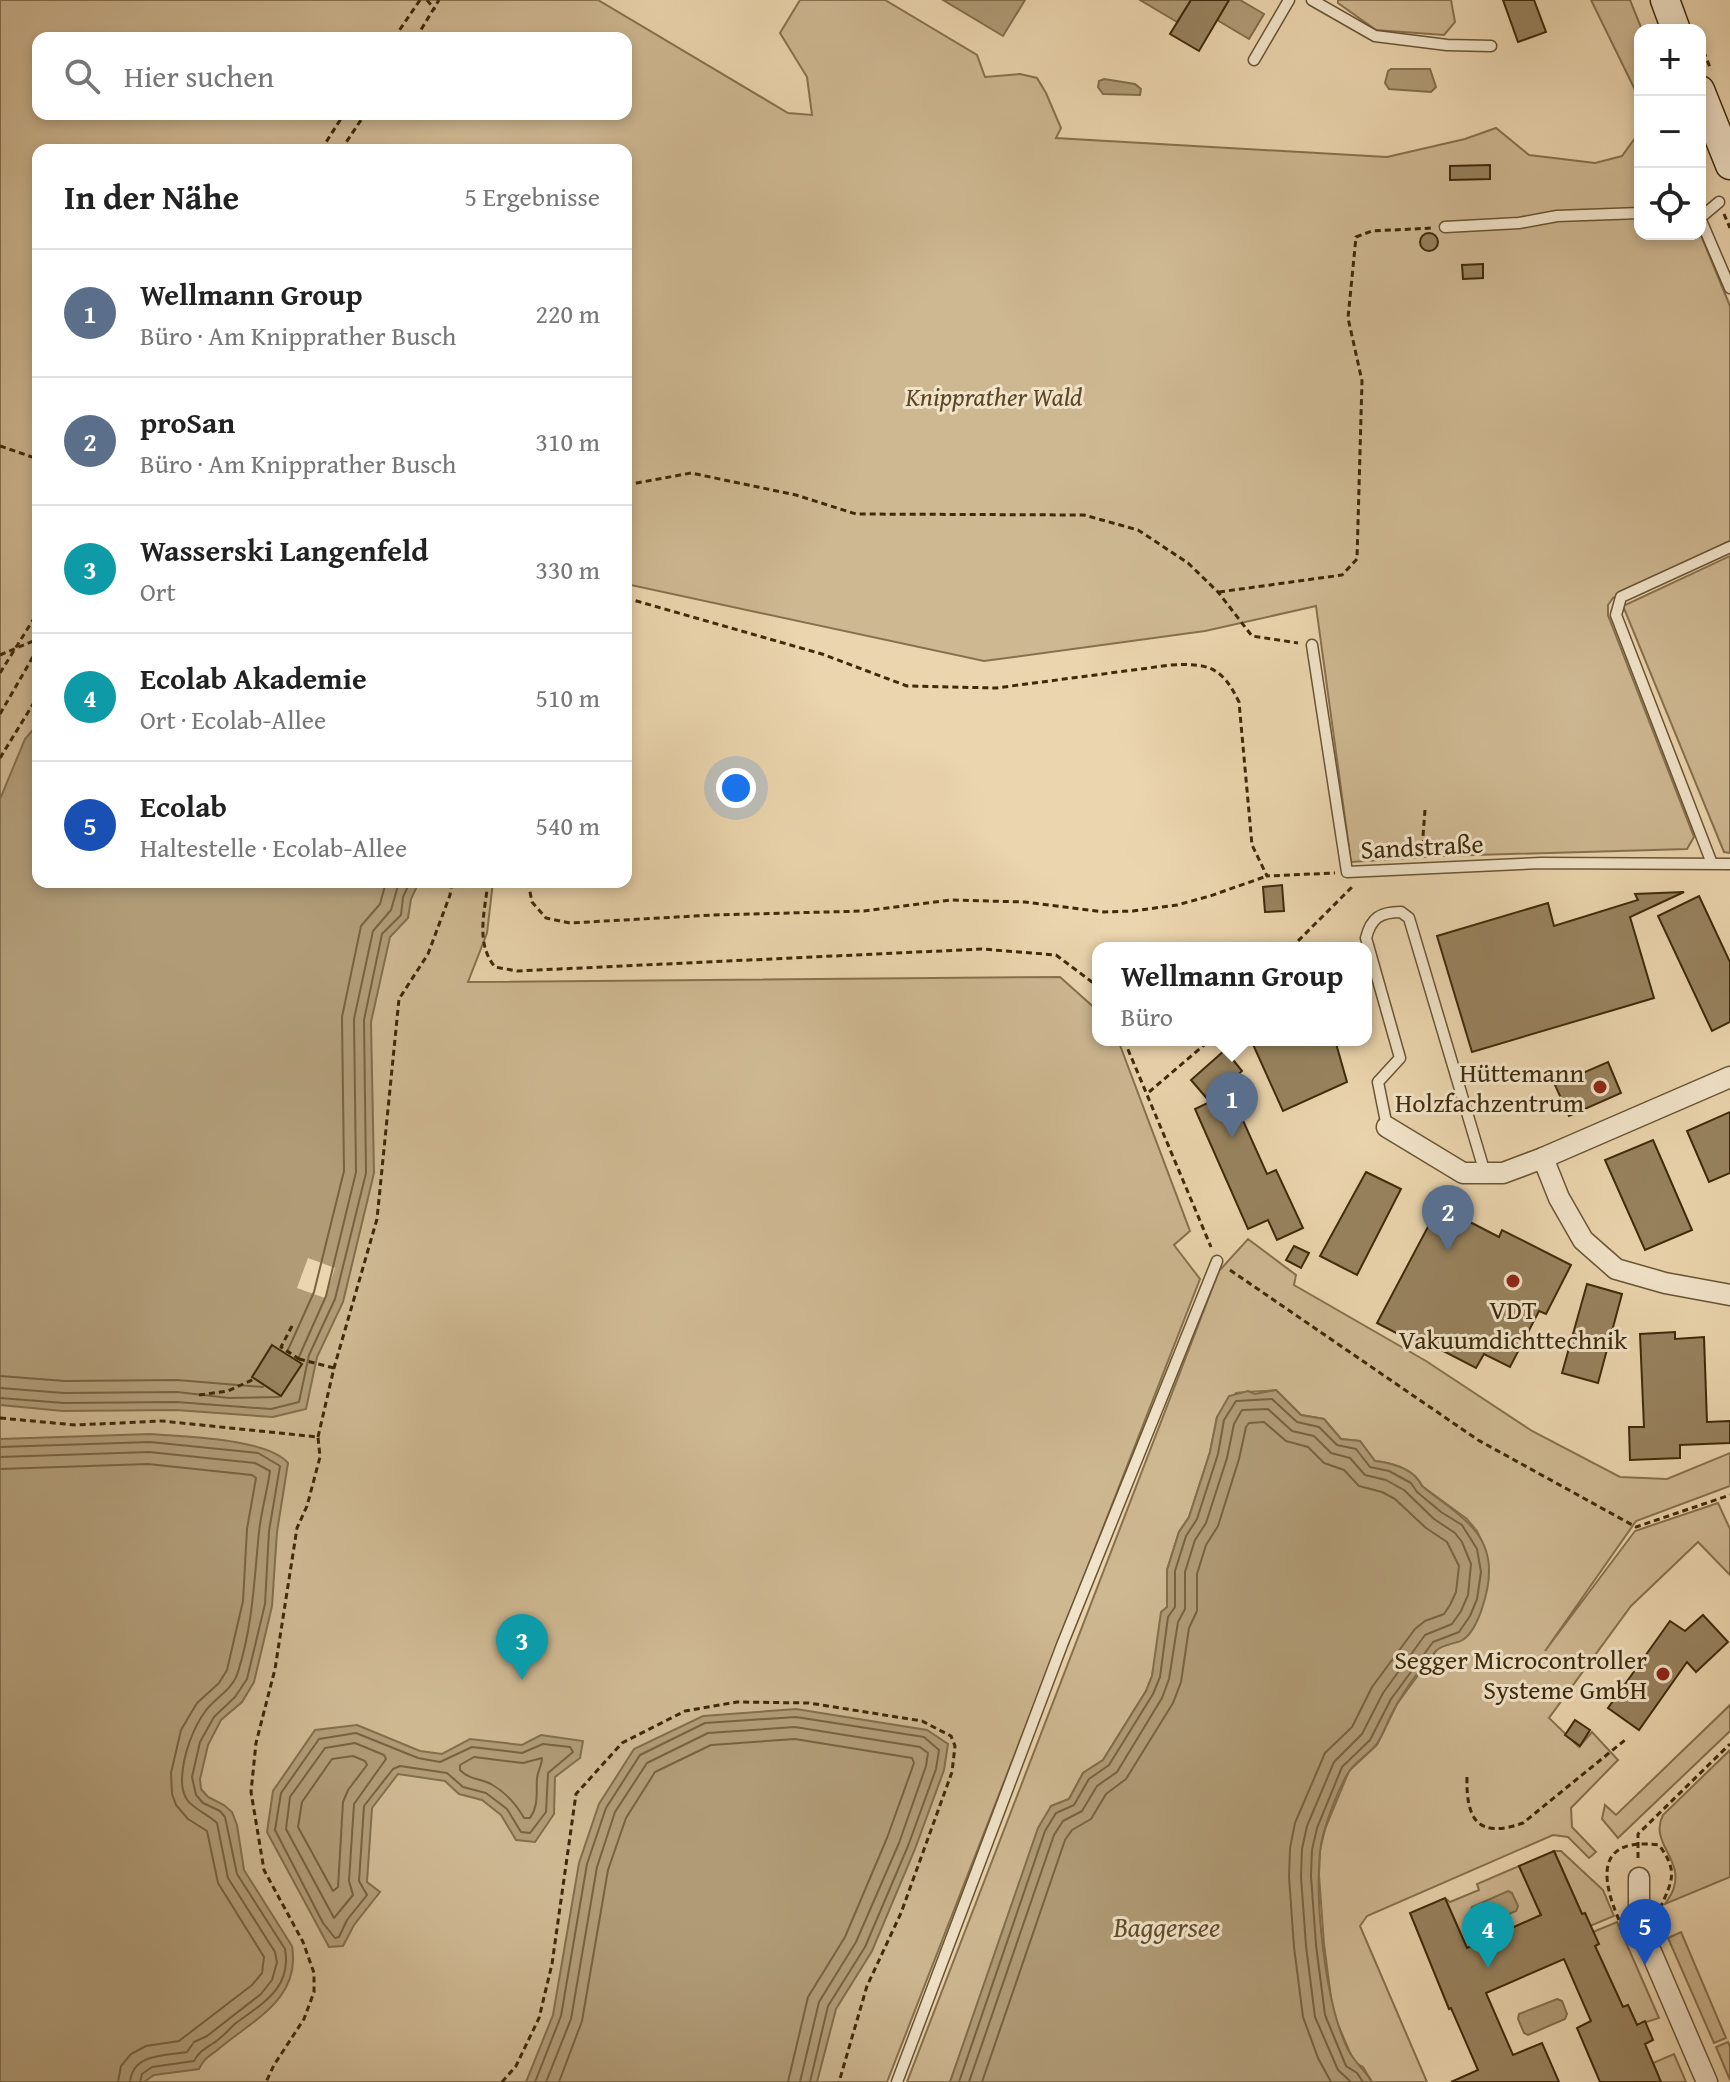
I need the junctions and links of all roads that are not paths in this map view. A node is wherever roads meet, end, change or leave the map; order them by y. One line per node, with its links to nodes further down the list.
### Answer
1 (1289, 0): 6 (lane)
2 (1312, 0): 5 (lane)
3 (1665, 0): 4 (street)
4 (1674, 24)
5 (1491, 46)
6 (1254, 60)
7 (1702, 96): 8 (street)
8 (1730, 165)
9 (1719, 202): 11 (lane)
10 (1634, 213): 12 (lane)
11 (1706, 213)
12 (1445, 227)
13 (1706, 232): 14 (lane)
14 (1730, 288)
15 (1730, 547): 17 (lane)
16 (1312, 645): 17 (lane, Sandstraße)
17 (1711, 861): 18 (lane, Sandstraße)
18 (1730, 864)
19 (1367, 942): 24 (lane)
20 (1372, 959): 22 (lane)
21 (1730, 1077): 23 (street)
22 (1387, 1127): 24 (street)
23 (1543, 1158): 24 (street); 26 (street)
24 (1486, 1175)
25 (1217, 1261): 28 (lane)
26 (1730, 1295)
27 (1639, 1878): 29 (street)
28 (897, 2082)
29 (1707, 2082)

